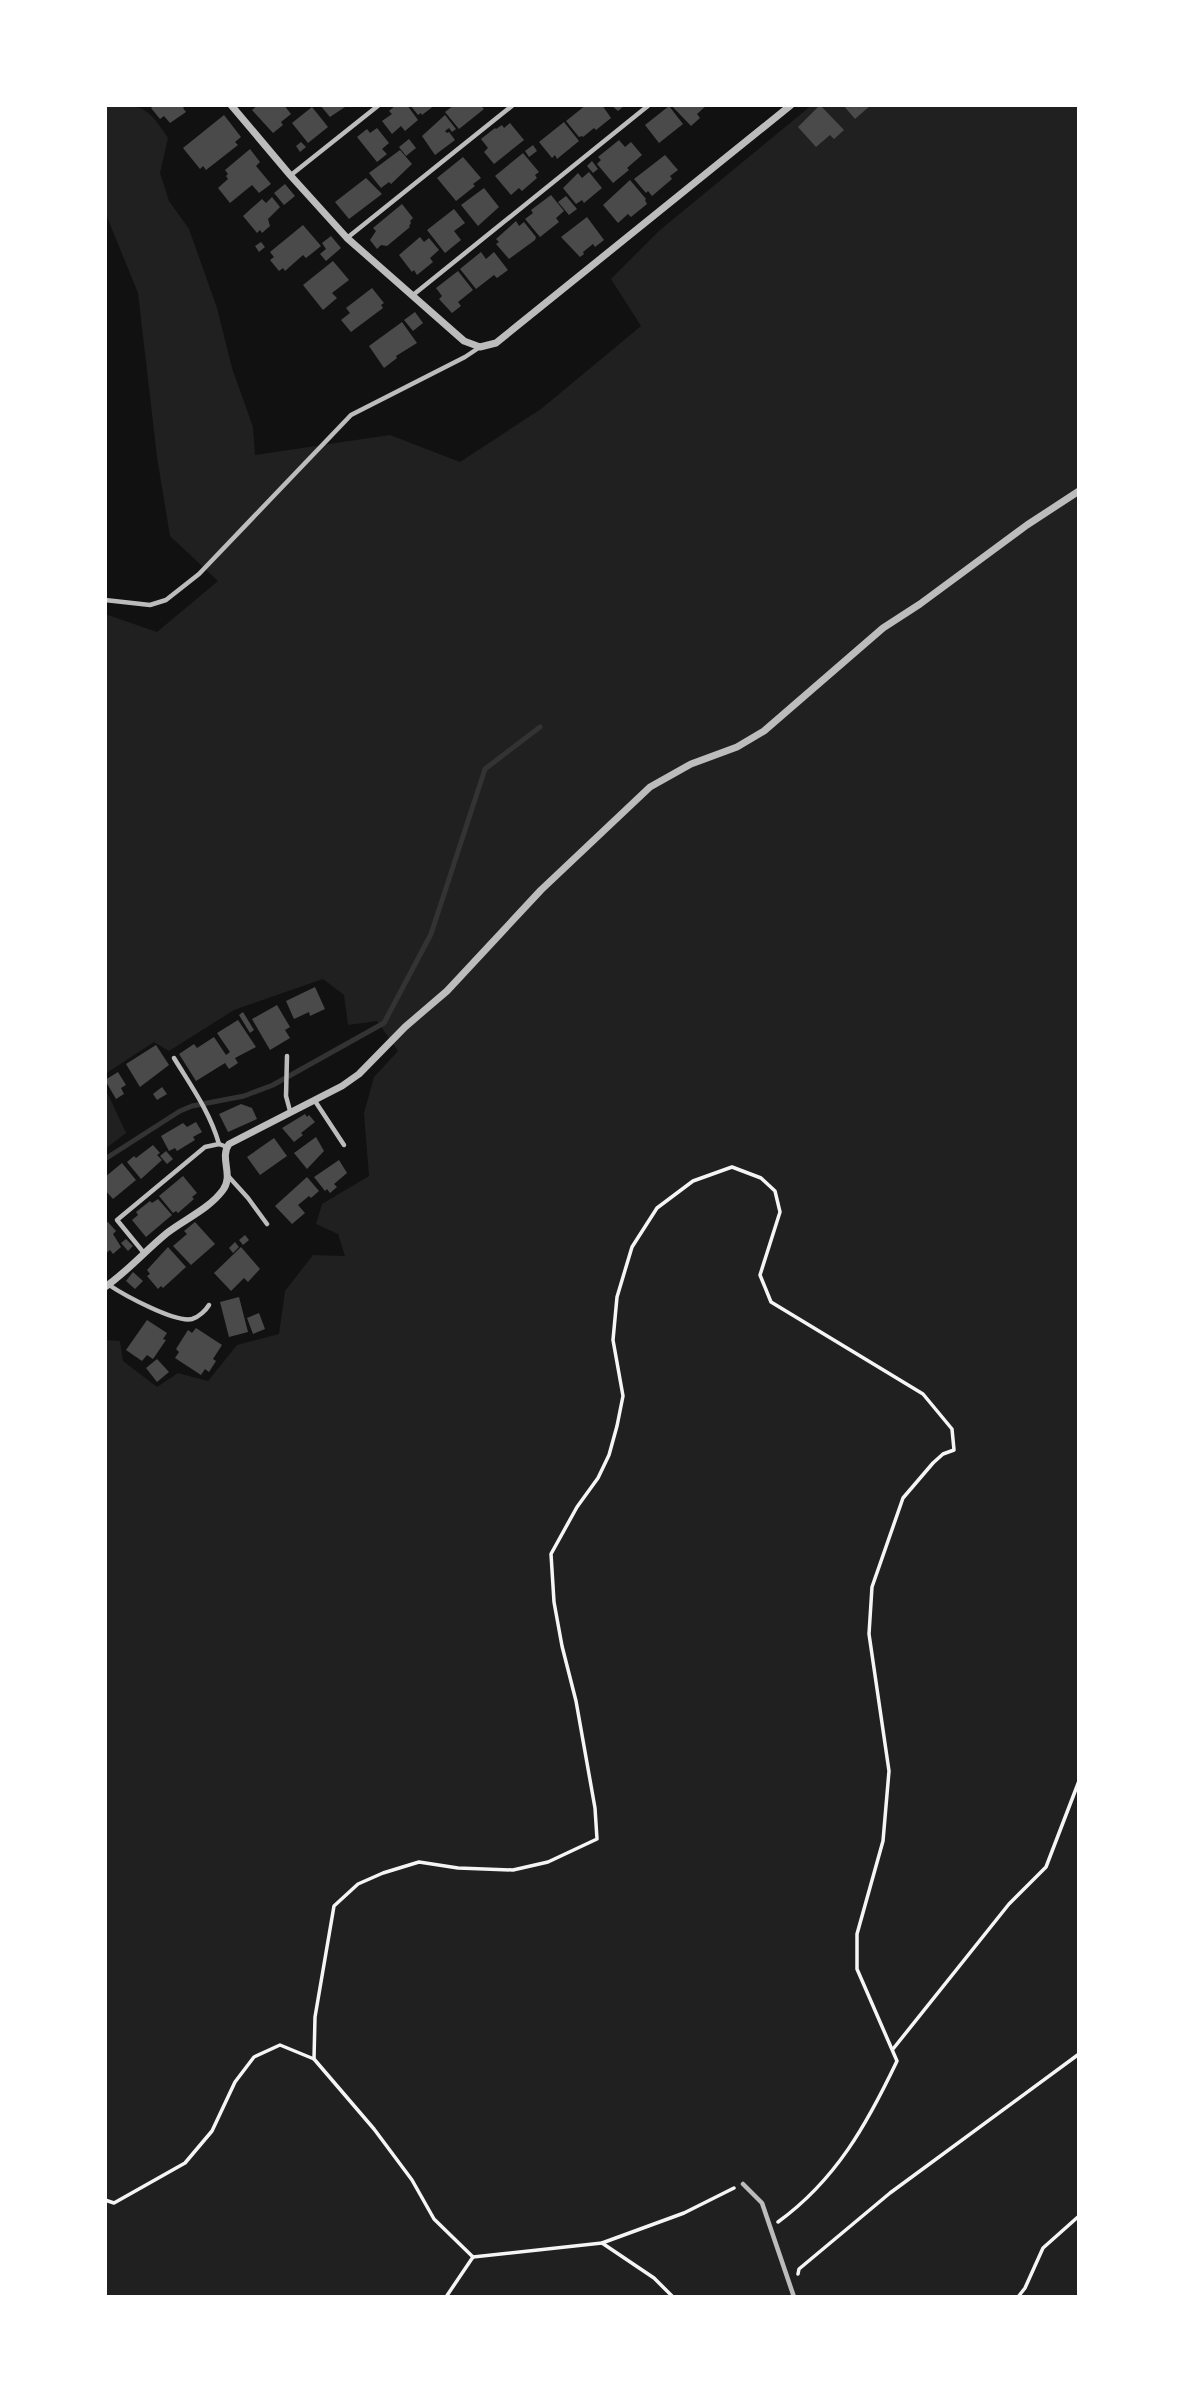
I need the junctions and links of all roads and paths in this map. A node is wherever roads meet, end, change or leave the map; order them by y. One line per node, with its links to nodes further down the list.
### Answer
1 (379, 105): 6 (lane)
2 (513, 105): 7 (lane)
3 (649, 105): 8 (lane)
4 (791, 105): 9 (street)
5 (235, 106): 6 (street)
6 (290, 175): 7 (street)
7 (347, 238): 8 (street)
8 (413, 295): 9 (street)
9 (480, 347): 11 (lane)
10 (1079, 491): 14 (street)
11 (105, 600)
12 (287, 1056): 15 (lane)
13 (174, 1058): 17 (lane)
14 (314, 1100): 15 (street); 16 (lane)
15 (290, 1111): 17 (street)
16 (344, 1145)
17 (223, 1146): 18 (street); 20 (lane)
18 (229, 1177): 19 (lane); 20 (street)
19 (267, 1224)
20 (144, 1253): 21 (street)
21 (107, 1286): 22 (lane)
22 (209, 1305)
23 (1079, 1781): 24 (path)
24 (893, 2049): 26 (path); 30 (path)
25 (1079, 2054): 33 (path)
26 (314, 2059): 28 (path); 32 (path)
27 (743, 2183): 30 (lane); 31 (path)
28 (105, 2200)
29 (1079, 2216): 37 (path)
30 (770, 2228): 36 (lane)
31 (602, 2243): 32 (path); 35 (path)
32 (473, 2257): 34 (path)
33 (798, 2278)
34 (446, 2297)
35 (673, 2297)
36 (793, 2297)
37 (1018, 2297)

